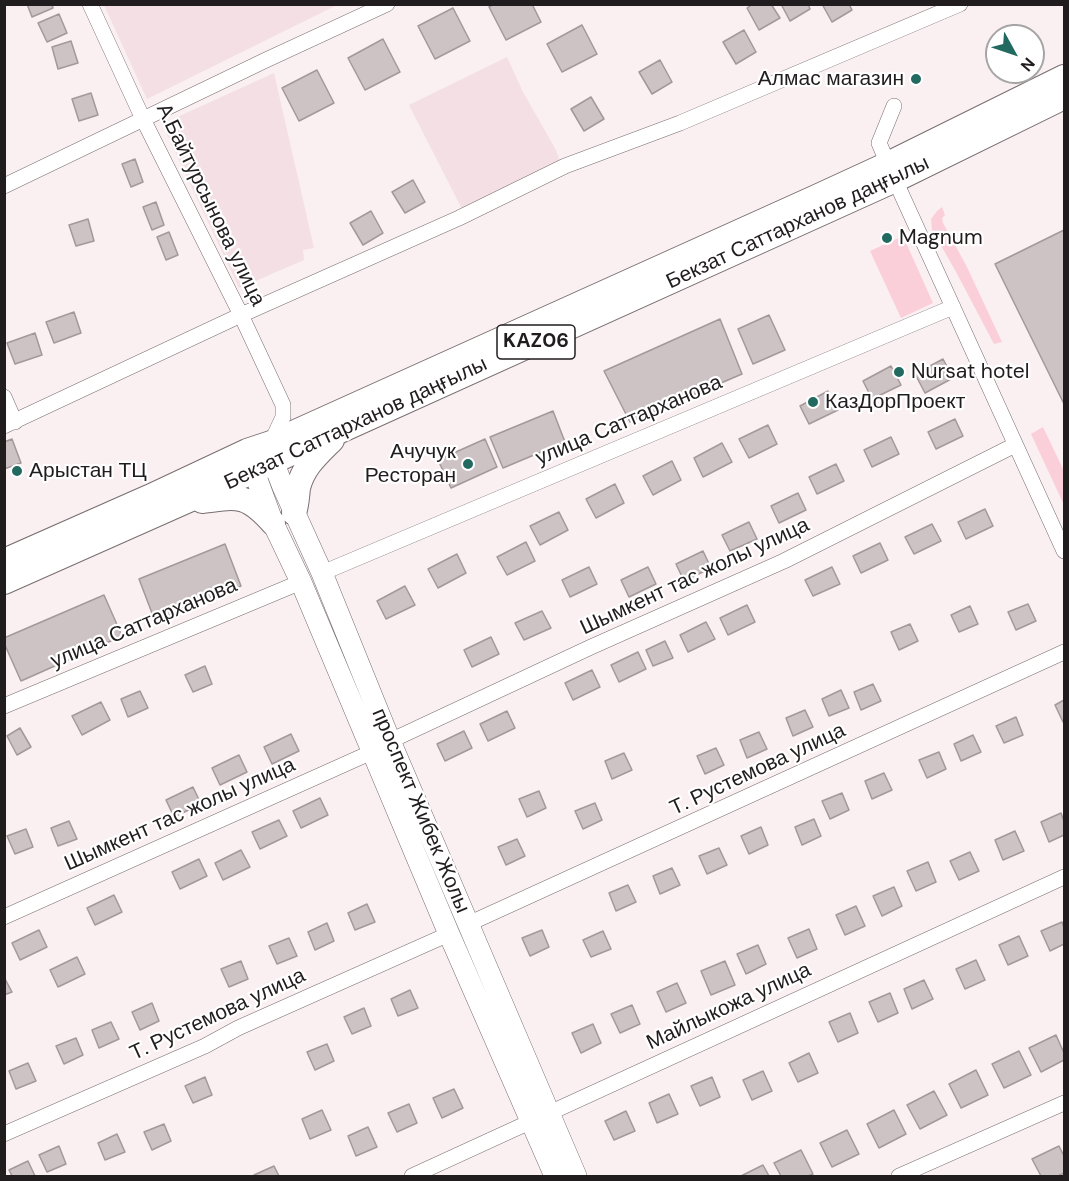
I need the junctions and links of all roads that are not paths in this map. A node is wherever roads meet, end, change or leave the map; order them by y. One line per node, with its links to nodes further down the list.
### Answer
1 (90, 4): 7 (street, А.Байтурсынова улица)
2 (387, 4): 7 (street)
3 (960, 4): 11 (street)
4 (1065, 77): 8 (main road, Бекзат Саттарханов даңғылы / KАZ06)
5 (1065, 97): 8 (main road, Бекзат Саттарханов даңғылы / KАZ06)
6 (894, 106): 8 (street)
7 (143, 119): 9 (street); 11 (street, А.Байтурсынова улица)
8 (891, 172): 10 (street); 14 (main road, Бекзат Саттарханов даңғылы / KАZ06); 16 (main road, Бекзат Саттарханов даңғылы / KАZ06)
9 (4, 186)
10 (953, 307): 15 (street); 22 (street, улица Саттарханова)
11 (241, 315): 13 (street); 16 (street, А.Байтурсынова улица)
12 (4, 397): 13 (street)
13 (10, 424)
14 (344, 429): 16 (main road, Бекзат Саттарханов даңғылы / KАZ06); 19 (main road)
15 (1015, 444): 20 (street); 27 (street, Шымкент тас жолы улица)
16 (265, 451): 17 (main road, Бекзат Саттарханов даңғылы / KАZ06); 18 (main road, Бекзат Саттарханов даңғылы / KАZ06); 19 (street, проспект Жибек Жолы)
17 (179, 504): 18 (main road, Бекзат Саттарханов даңғылы / KАZ06); 19 (main road)
18 (153, 506): 21 (main road, Бекзат Саттарханов даңғылы / KАZ06); 23 (main road, Бекзат Саттарханов даңғылы / KАZ06)
19 (284, 518): 22 (street, проспект Жибек Жолы); 24 (street, проспект Жибек Жолы)
20 (1065, 550)
21 (4, 561)
22 (322, 573): 27 (street, проспект Жибек Жолы)
23 (4, 582)
24 (300, 582): 26 (street, улица Саттарханова); 27 (street, проспект Жибек Жолы)
25 (1065, 652): 30 (street, Т. Рустемова улица)
26 (4, 706)
27 (381, 747): 29 (street, Шымкент тас жолы улица); 30 (street, проспект Жибек Жолы)
28 (1065, 877): 32 (street, Майлыкожа улица)
29 (4, 917)
30 (458, 929): 32 (street, проспект Жибек Жолы); 33 (street, Т. Рустемова улица)
31 (1065, 1103): 37 (street)
32 (540, 1118): 34 (street, Майлыкожа улица); 35 (street, проспект Жибек Жолы); 36 (street, проспект Жибек Жолы)
33 (4, 1134)
34 (412, 1176)
35 (555, 1176)
36 (576, 1176)
37 (899, 1176)

